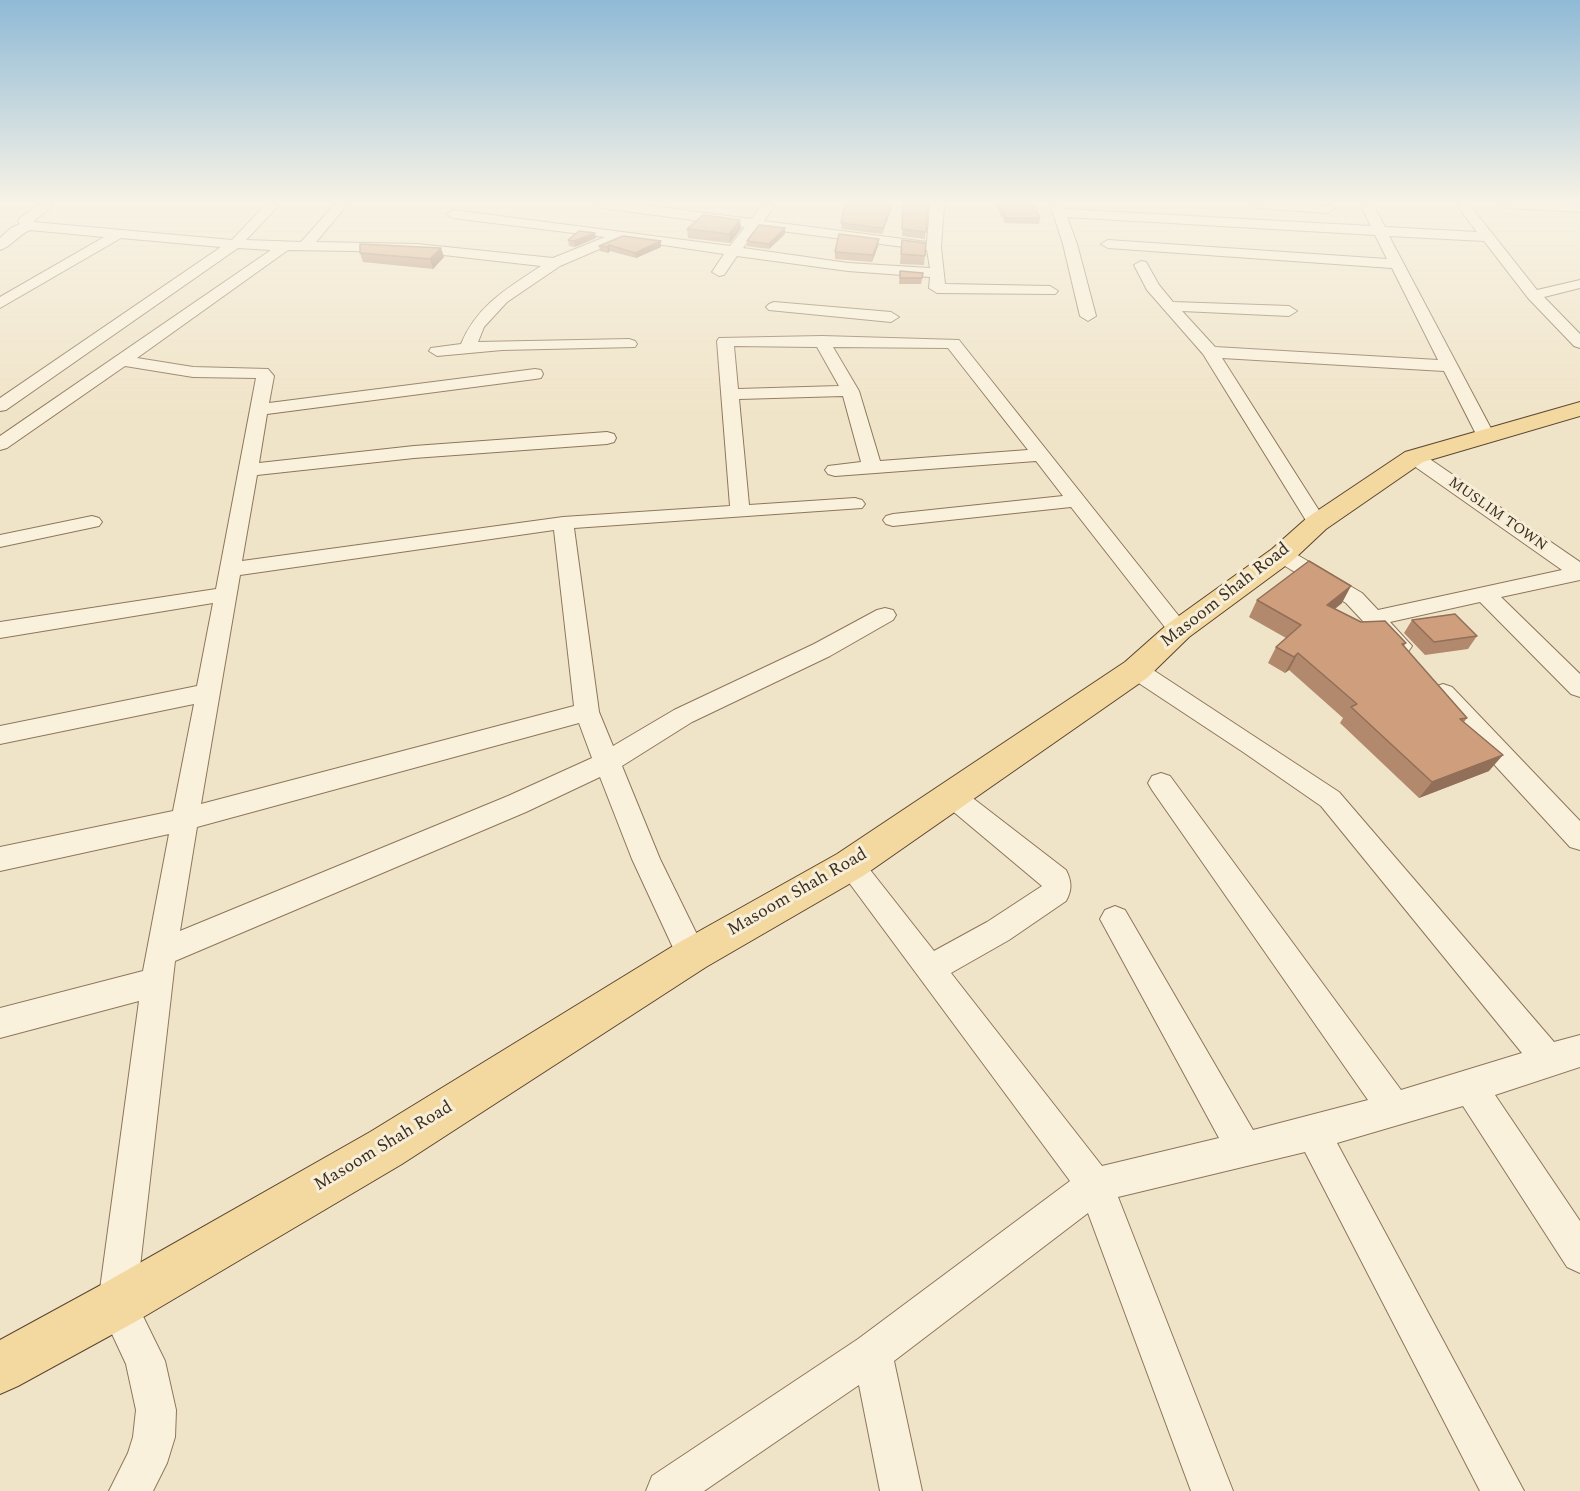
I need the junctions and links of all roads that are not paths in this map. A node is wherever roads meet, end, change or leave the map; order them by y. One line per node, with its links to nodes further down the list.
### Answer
1 (938, 273): 11 (street)
2 (51, 274): 13 (street)
3 (192, 274): 31 (street)
4 (254, 274): 26 (street)
5 (539, 274): 23 (street)
6 (1077, 274): 18 (street)
7 (1145, 274): 14 (street)
8 (1400, 274): 27 (street)
9 (1517, 274): 12 (street)
10 (1580, 284): 12 (street)
11 (1050, 291)
12 (1533, 295): 22 (street)
13 (0, 303)
14 (1167, 306): 16 (street); 25 (street)
15 (774, 307): 17 (street)
16 (1288, 311)
17 (831, 312): 19 (street); 20 (street)
18 (1088, 316)
19 (891, 317)
20 (819, 341): 29 (street); 30 (street); 37 (street)
21 (629, 344): 23 (street)
22 (1580, 344)
23 (468, 348): 24 (street)
24 (437, 351)
25 (1210, 352): 27 (street); 48 (street)
26 (122, 361): 33 (street); 36 (street)
27 (1451, 366): 34 (street)
28 (535, 374): 33 (street)
29 (850, 391): 30 (street); 39 (street)
30 (729, 394): 44 (street)
31 (0, 406)
32 (1580, 409): 34 (main road, Masoom Shah Road)
33 (259, 410): 40 (street)
34 (1486, 436): 38 (main road, Masoom Shah Road)
35 (607, 438): 40 (street)
36 (0, 444)
37 (1041, 455): 39 (street); 42 (street)
38 (1414, 458): 48 (main road, Masoom Shah Road); 52 (street, MUSLIM TOWN)
39 (872, 468): 41 (street)
40 (249, 470): 51 (street)
41 (835, 470)
42 (1077, 500): 45 (street); 58 (street)
43 (855, 504): 44 (street)
44 (740, 511): 47 (street)
45 (893, 519)
46 (92, 522): 49 (street)
47 (563, 523): 51 (street); 62 (street)
48 (1317, 524): 50 (main road, Masoom Shah Road)
49 (0, 541)
50 (1282, 555): 56 (street); 58 (main road, Masoom Shah Road)
51 (232, 568): 53 (street)
52 (1580, 572): 54 (street)
53 (227, 594): 57 (street); 61 (street)
54 (1485, 594): 56 (street); 60 (street)
55 (885, 615): 64 (street)
56 (1374, 618): 68 (street)
57 (0, 630)
58 (1179, 630): 59 (main road, Masoom Shah Road)
59 (1136, 670): 66 (main road, Masoom Shah Road); 76 (street)
60 (1580, 688)
61 (209, 692): 63 (street); 67 (street)
62 (587, 712): 64 (street); 67 (street)
63 (0, 735)
64 (607, 762): 72 (street); 73 (street)
65 (1161, 783): 78 (street)
66 (952, 796): 70 (main road, Masoom Shah Road); 74 (street)
67 (185, 819): 69 (street); 73 (street)
68 (1580, 839)
69 (0, 859)
70 (850, 865): 72 (main road, Masoom Shah Road); 74 (street)
71 (1115, 919): 80 (street)
72 (692, 955): 83 (main road, Masoom Shah Road)
73 (159, 968): 75 (street); 83 (street)
74 (929, 969): 81 (street)
75 (0, 1023)
76 (1564, 1056): 77 (street)
77 (1470, 1087): 78 (street); 82 (street)
78 (1394, 1109): 79 (street)
79 (1313, 1132): 80 (street); 90 (street)
80 (1245, 1150): 81 (street)
81 (1095, 1185): 84 (street); 89 (street)
82 (1580, 1254)
83 (117, 1304): 85 (main road, Masoom Shah Road); 86 (street)
84 (872, 1353): 87 (street); 88 (street)
85 (0, 1368)
86 (130, 1491)
87 (667, 1491)
88 (901, 1491)
89 (1212, 1491)
90 (1503, 1491)

